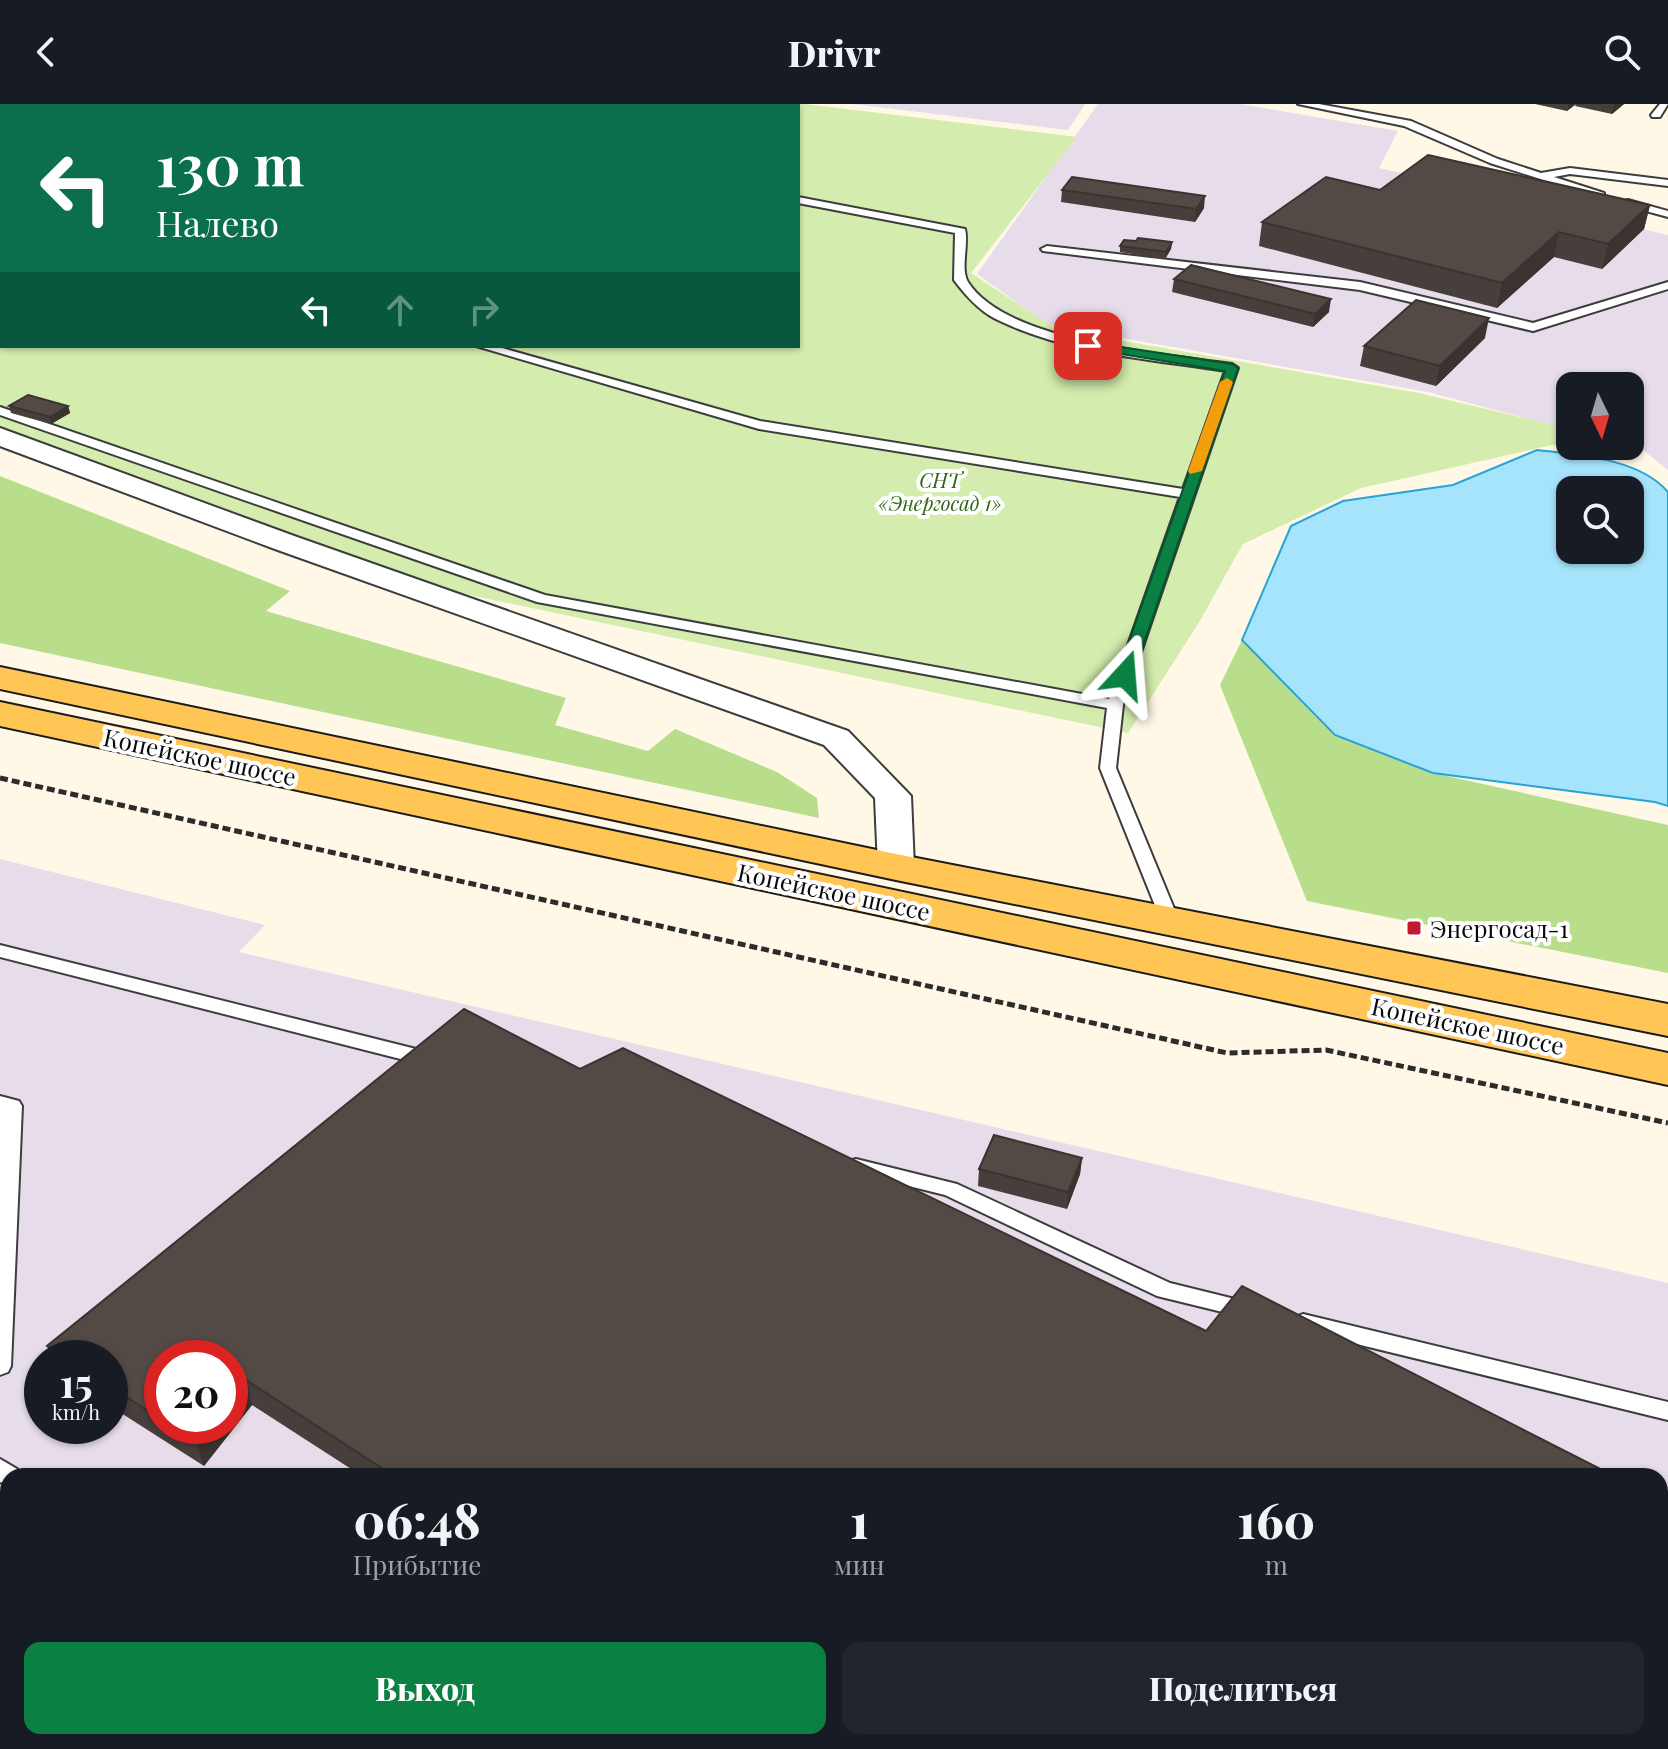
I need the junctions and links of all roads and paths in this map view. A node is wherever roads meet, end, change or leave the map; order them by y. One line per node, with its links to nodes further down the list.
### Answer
1 (1303, 104): 4 (lane)
2 (1665, 104): 3 (lane)
3 (1656, 115)
4 (1536, 176): 5 (lane); 6 (lane)
5 (1668, 183)
6 (1606, 197)
7 (800, 200): 15 (lane)
8 (1618, 201): 9 (lane)
9 (1668, 214)
10 (1047, 249): 11 (lane)
11 (1668, 285)
12 (489, 348): 15 (lane)
13 (0, 411): 17 (lane)
14 (0, 436): 20 (street, Копейское шоссе)
15 (1187, 494): 17 (lane)
16 (0, 678): 20 (main road, Копейское шоссе)
17 (1115, 705): 21 (lane)
18 (0, 714): 25 (main road, Копейское шоссе)
19 (0, 778): 27 (path)
20 (896, 867): 21 (main road, Копейское шоссе)
21 (1171, 923): 23 (main road, Копейское шоссе)
22 (0, 951): 24 (lane)
23 (1668, 1020)
24 (460, 1066)
25 (1668, 1069)
26 (0, 1103): 29 (lane)
27 (1668, 1123)
28 (842, 1162): 30 (lane)
29 (0, 1366)
30 (1668, 1411)

